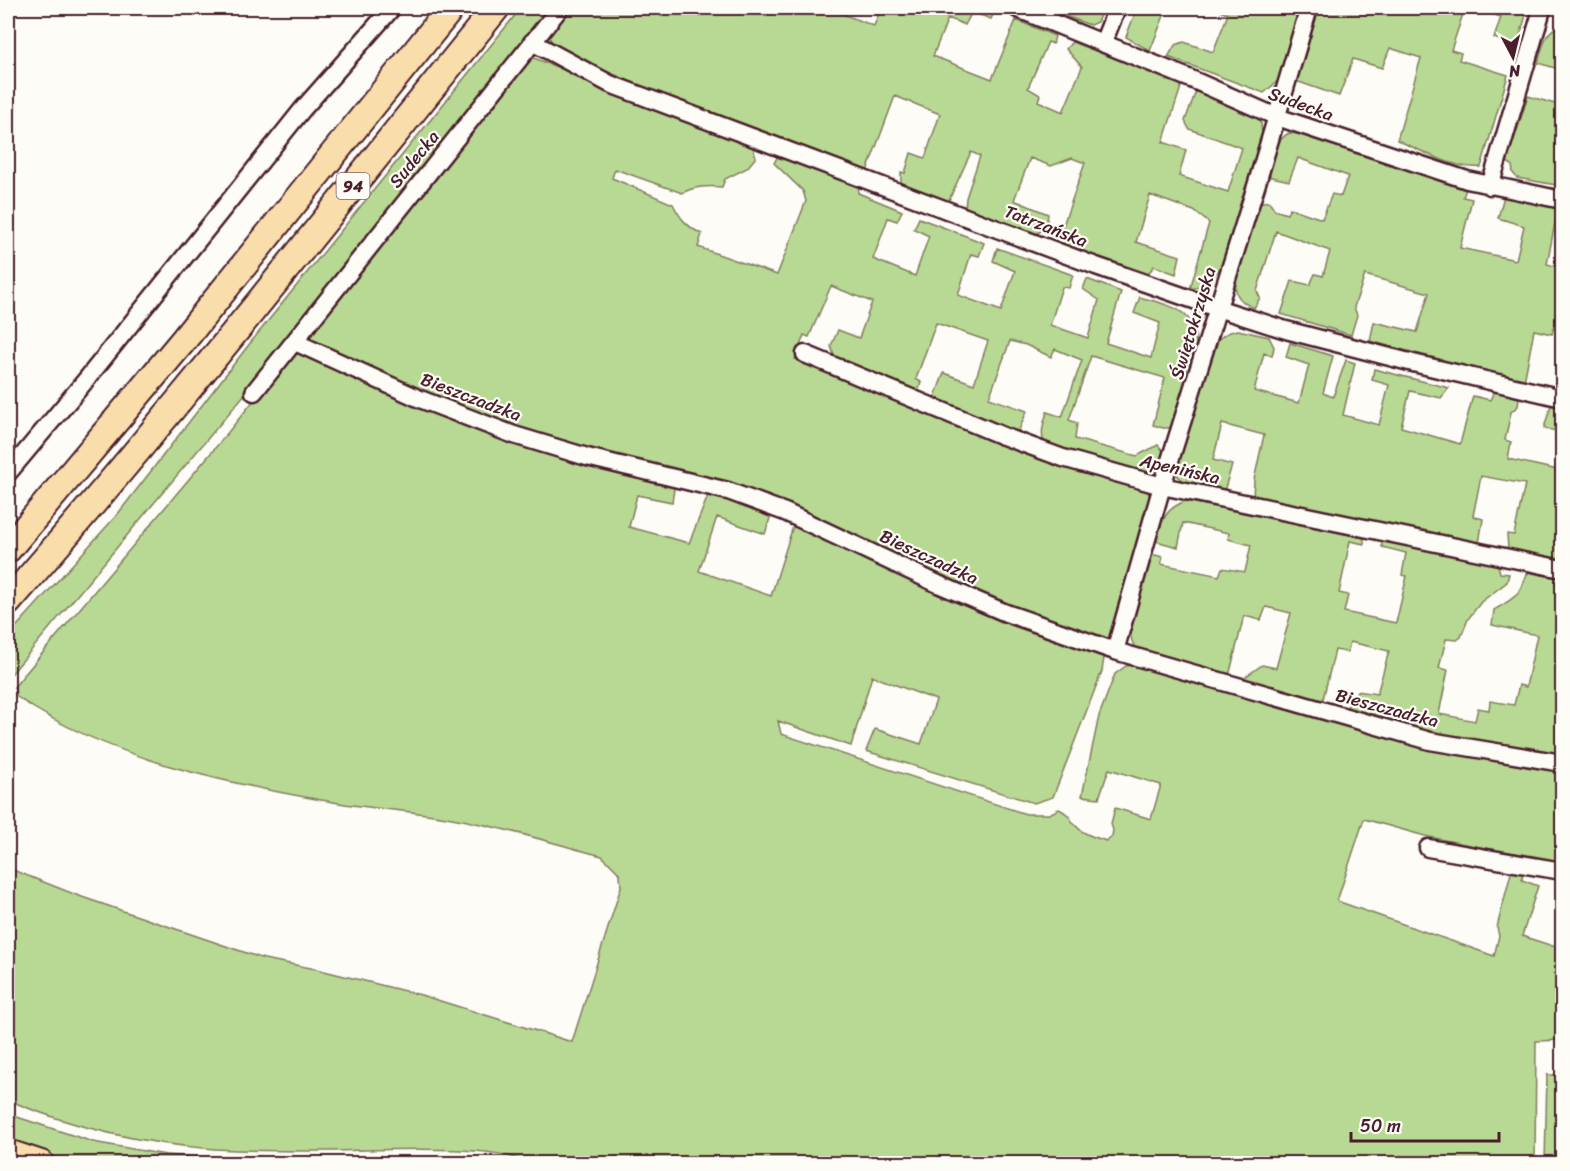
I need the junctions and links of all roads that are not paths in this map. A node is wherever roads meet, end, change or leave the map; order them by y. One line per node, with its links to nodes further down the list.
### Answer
1 (392, 8): 19 (street)
2 (451, 8): 21 (main road, 94)
3 (496, 8): 23 (main road, 94)
4 (560, 8): 9 (street, Sudecka)
5 (1016, 8): 10 (street, Sudecka)
6 (1118, 8): 10 (street)
7 (1309, 8): 11 (street, Świętokrzyska)
8 (1541, 13): 12 (street)
9 (532, 42): 14 (street, Tatrzańska); 15 (street, Sudecka)
10 (1103, 44): 11 (street, Sudecka)
11 (1276, 117): 12 (street, Sudecka); 14 (street, Świętokrzyska)
12 (1490, 186): 13 (street, Sudecka)
13 (1563, 200)
14 (1217, 308): 18 (street, Tatrzańska); 20 (street, Świętokrzyska)
15 (295, 342): 17 (street, Sudecka); 24 (street, Bieszczadzka)
16 (804, 354): 20 (street, Apenińska)
17 (254, 393)
18 (1563, 398)
19 (8, 473)
20 (1162, 486): 22 (street, Apenińska); 24 (street, Świętokrzyska)
21 (8, 549)
22 (1563, 569)
23 (8, 602)
24 (1115, 651): 25 (street, Bieszczadzka)
25 (1563, 763)
26 (1428, 848): 27 (street)
27 (1563, 871)
28 (8, 1153): 29 (main road)
29 (41, 1164)

